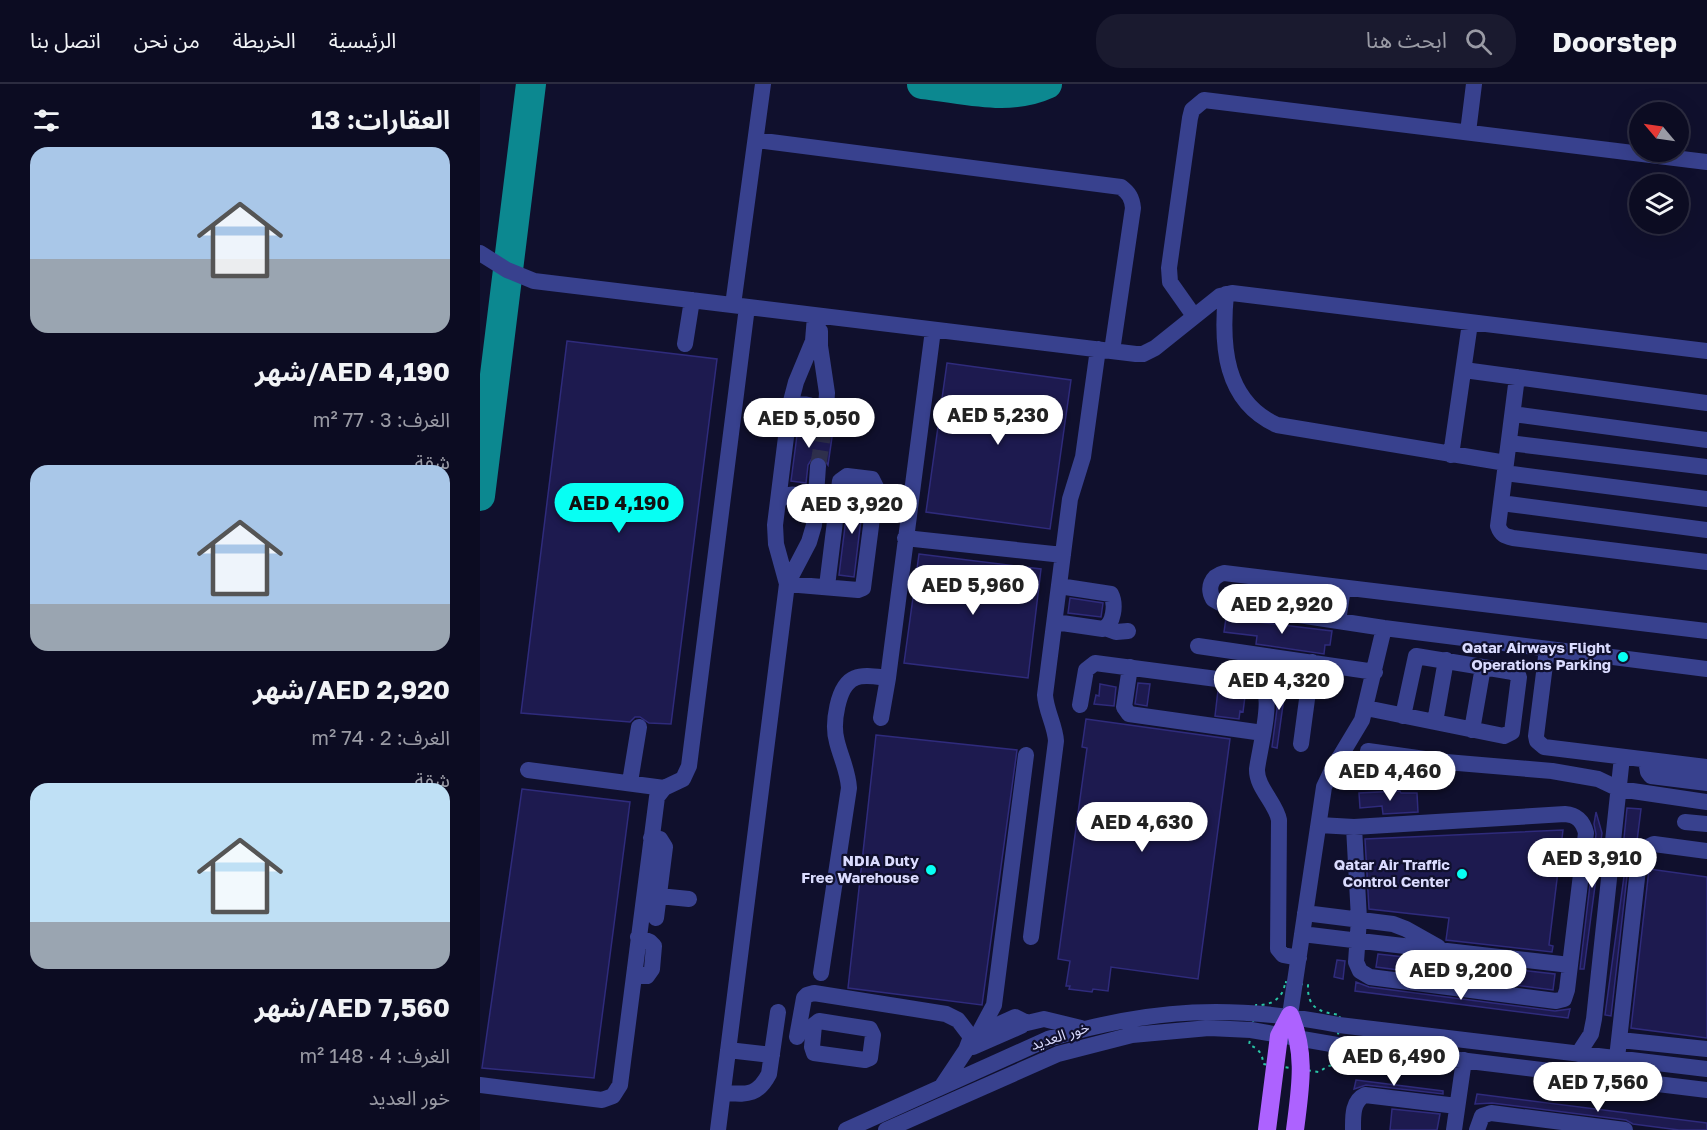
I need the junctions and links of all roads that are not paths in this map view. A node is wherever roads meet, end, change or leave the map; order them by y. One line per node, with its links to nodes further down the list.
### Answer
1 (763, 84): 4 (street)
2 (1474, 84): 3 (street)
3 (1468, 132): 5 (street); 11 (street)
4 (756, 140): 9 (street); 15 (street)
5 (1707, 162)
6 (480, 253): 8 (street)
7 (1226, 294): 11 (street); 12 (street); 26 (street)
8 (692, 300): 9 (street); 14 (street)
9 (740, 306): 10 (street); 74 (street)
10 (818, 316): 13 (street); 18 (street); 20 (street)
11 (1194, 316): 15 (street)
12 (1470, 323): 16 (street); 17 (street)
13 (933, 330): 15 (street); 35 (street)
14 (685, 344)
15 (1105, 350): 36 (street)
16 (1707, 351)
17 (1464, 370): 19 (street); 26 (street)
18 (799, 375): 20 (street); 22 (street)
19 (1517, 377): 21 (street); 23 (street)
20 (825, 379): 22 (street)
21 (1707, 403)
22 (790, 405): 31 (street)
23 (1513, 414): 24 (street); 25 (street)
24 (1707, 440)
25 (1509, 443): 28 (street); 29 (street)
26 (1451, 455): 29 (street)
27 (818, 466): 33 (street)
28 (1707, 467)
29 (1505, 468): 30 (street); 32 (street)
30 (1707, 499)
31 (778, 502): 33 (street); 38 (street)
32 (1501, 503): 34 (street); 37 (street)
33 (815, 509): 38 (street)
34 (1707, 530)
35 (905, 538): 36 (street); 56 (street)
36 (1063, 555): 40 (street)
37 (1707, 562)
38 (787, 584): 39 (street); 106 (street)
39 (826, 586): 39 (street)
40 (1059, 586): 43 (street); 44 (street)
41 (1343, 588): 42 (street); 42 (street); 47 (street)
42 (1338, 621): 45 (street)
43 (1055, 622): 44 (street); 89 (street)
44 (1105, 628): 46 (street)
45 (1384, 628): 49 (street); 55 (street)
46 (1128, 632)
47 (1707, 632)
48 (1198, 646): 51 (street)
49 (1547, 649): 54 (street); 68 (street)
50 (1446, 660): 53 (street); 59 (street); 61 (street)
51 (1312, 662): 55 (street); 65 (street)
52 (1130, 667): 57 (street); 64 (street); 64 (street)
53 (1483, 667): 63 (street); 63 (street)
54 (1707, 669)
55 (1375, 672): 58 (street)
56 (888, 678): 60 (street); 95 (street)
57 (1080, 705)
58 (1366, 708): 59 (street); 79 (street)
59 (1403, 716): 61 (street)
60 (881, 718)
61 (1435, 722): 63 (street)
62 (639, 727): 72 (street)
63 (1472, 730)
64 (1263, 733): 92 (street)
65 (1301, 744)
66 (1368, 752): 75 (street)
67 (1026, 755): 93 (street)
68 (1622, 758): 69 (street); 75 (street)
69 (1646, 760): 70 (street); 73 (street)
70 (1707, 767)
71 (528, 770): 72 (street)
72 (630, 782): 74 (street)
73 (1707, 783)
74 (664, 788): 81 (street)
75 (1619, 789): 76 (street); 107 (street)
76 (1707, 802)
77 (1685, 822): 78 (street)
78 (1707, 824)
79 (1319, 825): 80 (street); 85 (street)
80 (1354, 827): 87 (street); 94 (street)
81 (651, 838): 83 (street); 113 (street)
82 (1707, 851): 104 (street)
83 (659, 896): 84 (street); 86 (street)
84 (689, 899)
85 (1305, 913): 87 (street); 88 (street)
86 (656, 918)
87 (1359, 919): 90 (street); 91 (street)
88 (1302, 934): 90 (street); 92 (street)
89 (1031, 937)
90 (1357, 942): 91 (street); 94 (street)
91 (1442, 949): 94 (street)
92 (1299, 958): 97 (street)
93 (999, 965): 98 (street); 103 (street)
94 (1570, 965)
95 (821, 973)
96 (778, 1012): 100 (street)
97 (1290, 1015): 99 (street, خور العديد); 101 (main road); 102 (main road); 107 (street, خور العديد)
98 (1021, 1020): 99 (street); 103 (street)
99 (1082, 1028): 115 (street, خور العديد)
100 (776, 1035): 103 (street); 108 (street)
101 (1279, 1036): 102 (street, خور العديد); 121 (street, خور العديد); 122 (main road)
102 (1298, 1039): 110 (street, خور العديد); 123 (main road)
103 (972, 1040): 115 (street)
104 (1620, 1040): 105 (street); 109 (street)
105 (1707, 1049)
106 (728, 1050): 108 (street); 117 (street)
107 (1578, 1054): 109 (street, خور العديد)
108 (772, 1055): 117 (street)
109 (1617, 1058): 111 (street, خور العديد)
110 (1464, 1060): 114 (street, خور العديد); 118 (street)
111 (1707, 1069)
112 (1707, 1082): 114 (street)
113 (480, 1085)
114 (1682, 1086): 116 (street, خور العديد)
115 (941, 1087): 120 (street, خور العديد)
116 (1707, 1090)
117 (723, 1093): 119 (street)
118 (1457, 1106): 124 (street); 125 (street)
119 (718, 1130)
120 (846, 1130)
121 (886, 1130)
122 (1267, 1130)
123 (1295, 1130)
124 (1353, 1130)
125 (1454, 1130)
126 (1477, 1130): 127 (street)
127 (1625, 1130)

